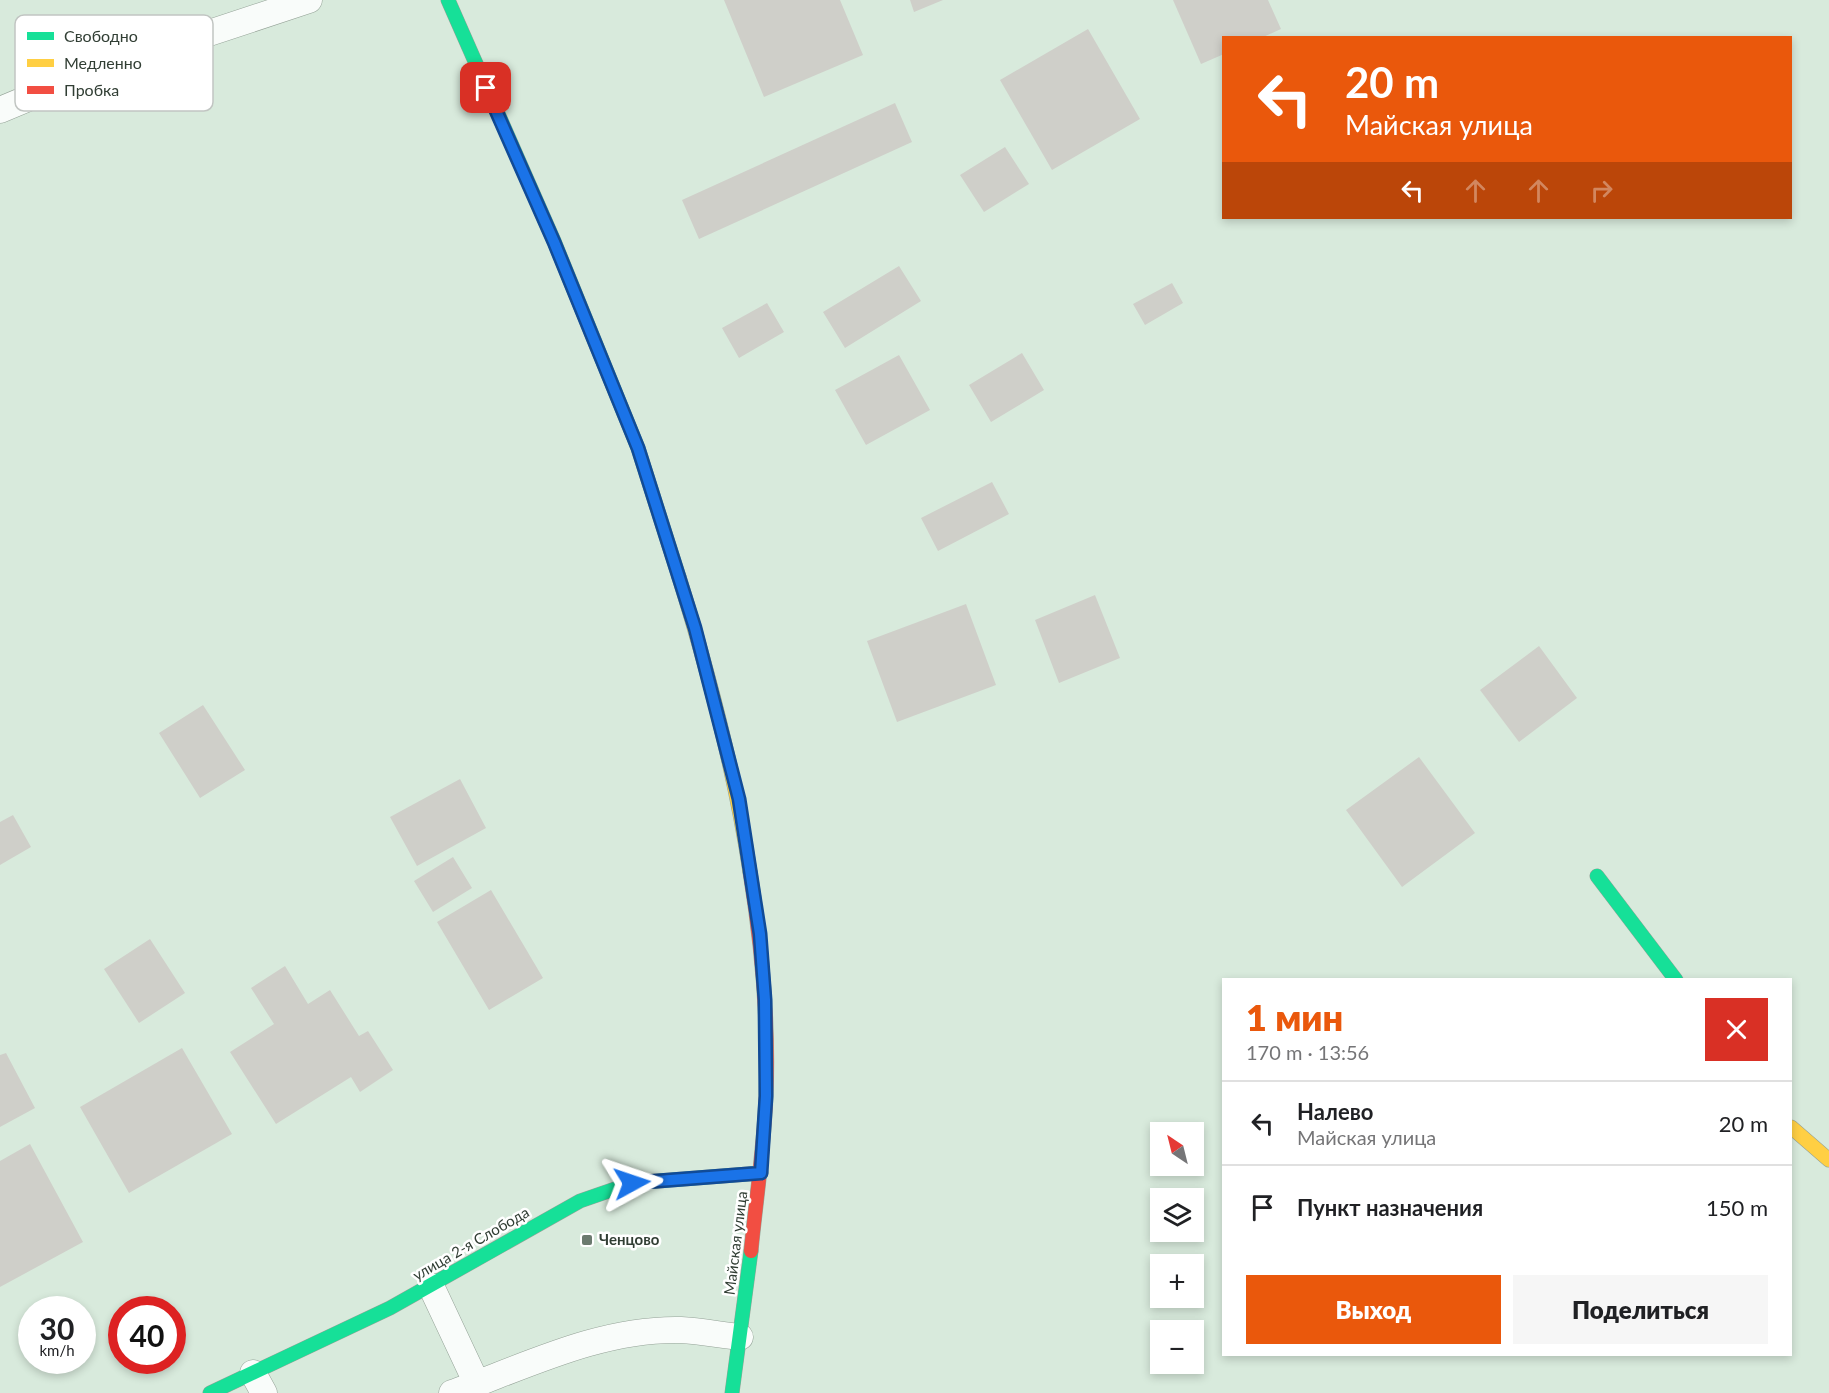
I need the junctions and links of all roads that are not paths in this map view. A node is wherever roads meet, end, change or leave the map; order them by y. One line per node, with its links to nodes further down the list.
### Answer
1 (309, 0): 3 (lane)
2 (448, 0): 10 (street, Майская улица)
3 (213, 32)
4 (15, 104): 5 (lane)
5 (0, 110)
6 (1597, 876): 7 (street)
7 (1674, 978)
8 (1792, 1128): 9 (street)
9 (1829, 1160)
10 (761, 1173): 11 (street, улица 2-я Слобода); 12 (street, Майская улица)
11 (431, 1286): 13 (street, улица 2-я Слобода); 14 (lane)
12 (740, 1337): 14 (lane); 17 (street, Майская улица)
13 (258, 1383): 15 (street, улица 2-я Слобода)
14 (477, 1384): 16 (lane)
15 (210, 1393)
16 (452, 1393)
17 (732, 1393)

